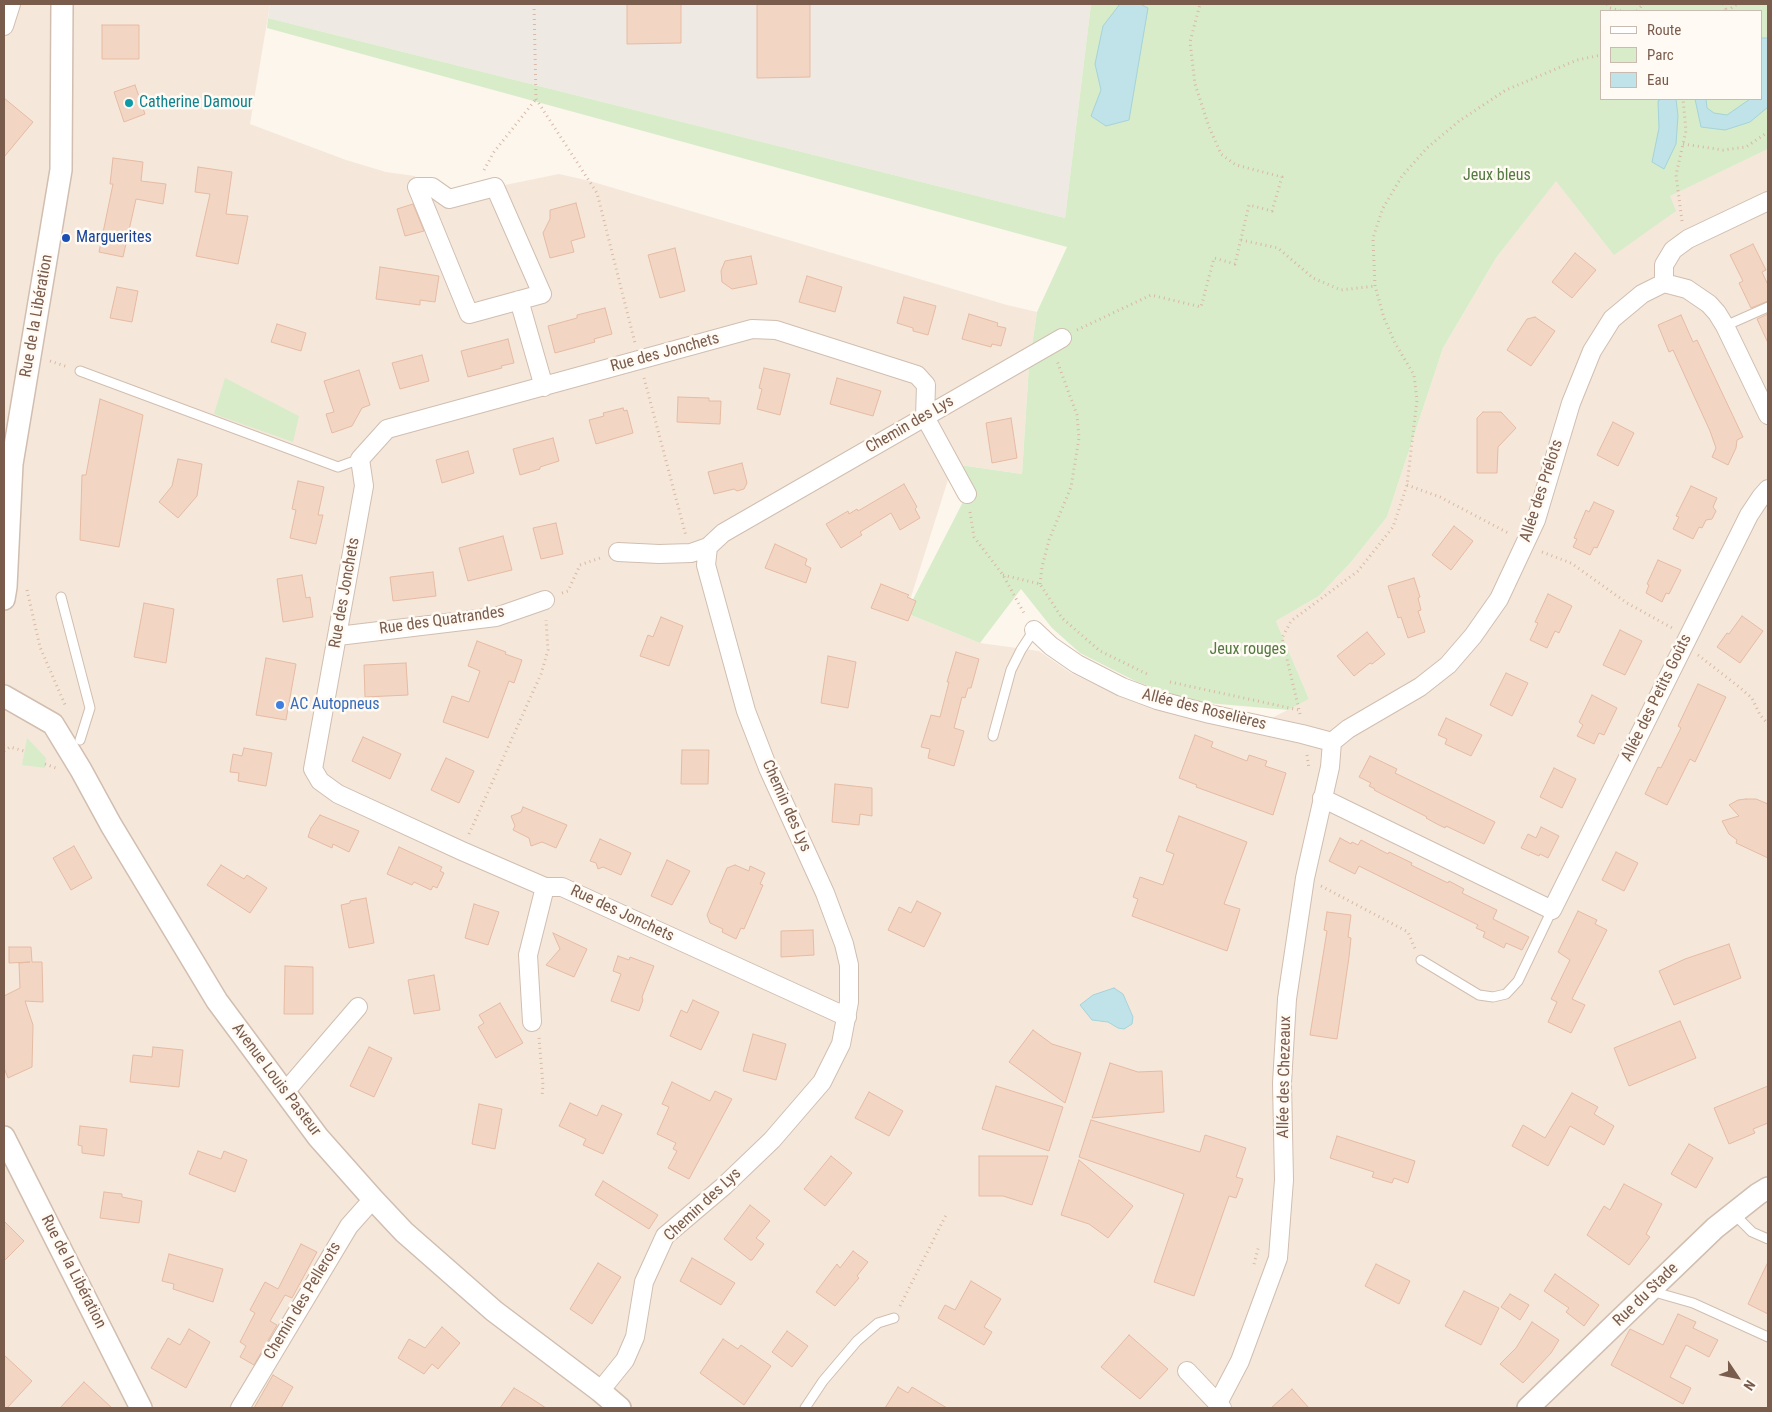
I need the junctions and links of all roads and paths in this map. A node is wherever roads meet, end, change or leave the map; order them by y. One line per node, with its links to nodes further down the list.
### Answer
1 (11, 4): 7 (street)
2 (62, 4): 23 (street, Rue de la Libération)
3 (534, 4): 9 (path)
4 (1200, 4): 16 (path)
5 (1607, 4): 6 (path)
6 (1617, 10)
7 (4, 26)
8 (1600, 55): 18 (path)
9 (536, 99): 13 (path); 24 (path)
10 (1683, 100): 12 (path)
11 (1768, 132): 12 (path)
12 (1683, 144): 15 (path)
13 (482, 175)
14 (1768, 201): 15 (street)
15 (1688, 239): 17 (street)
16 (1241, 240): 18 (path); 22 (path)
17 (1664, 283): 21 (street); 33 (street, Allée des Prélots)
18 (1375, 286): 30 (path)
19 (519, 300): 19 (street); 26 (street)
20 (1768, 307): 21 (lane)
21 (1725, 326): 27 (street)
22 (1062, 338): 28 (street, Chemin des Lys); 39 (path)
23 (31, 354): 25 (path); 37 (street, Rue de la Libération)
24 (640, 360): 26 (street, Rue des Jonchets); 28 (street, Rue des Jonchets); 36 (path)
25 (80, 371): 29 (lane)
26 (544, 387): 29 (street, Rue des Jonchets)
27 (1768, 415)
28 (925, 417): 32 (street); 34 (street, Chemin des Lys)
29 (360, 460): 44 (street, Rue des Jonchets)
30 (1407, 485): 33 (path); 49 (path)
31 (1768, 489): 45 (street, Allée des Petits Goûts)
32 (967, 494): 38 (path)
33 (1526, 542): 45 (path); 54 (street, Allée des Prélots)
34 (708, 547): 36 (street); 64 (street, Chemin des Lys)
35 (618, 552): 36 (street); 42 (path)
36 (691, 553)
37 (6, 574): 41 (street, Rue de la Libération); 53 (path)
38 (1003, 575): 39 (path); 43 (path)
39 (1040, 584): 46 (path)
40 (61, 597): 53 (lane)
41 (4, 598)
42 (545, 600): 44 (street, Rue des Quatrandes); 58 (path)
43 (1034, 630): 51 (street, Allée des Roselières); 52 (lane)
44 (338, 636): 58 (street, Rue des Jonchets)
45 (1685, 640): 50 (path); 61 (street, Allée des Petits Goûts)
46 (1148, 675)
47 (1165, 681): 49 (path)
48 (4, 696): 66 (street, Avenue Louis Pasteur)
49 (1299, 710): 51 (path)
50 (1768, 724)
51 (1302, 734): 54 (street, Allée des Roselières)
52 (993, 736)
53 (80, 740)
54 (1332, 742): 57 (street, Allée des Chezeaux)
55 (4, 751): 56 (path)
56 (24, 751)
57 (1322, 798): 59 (street, Allée des Chezeaux); 61 (street)
58 (462, 851): 60 (street, Rue des Jonchets)
59 (1305, 878): 62 (path); 79 (street, Allée des Chezeaux)
60 (545, 887): 64 (street, Rue des Jonchets); 65 (street)
61 (1552, 910): 62 (lane, Allée des Petits Goûts)
62 (1421, 960)
63 (358, 1007): 66 (street)
64 (847, 1017): 78 (street, Chemin des Lys)
65 (532, 1022): 67 (path)
66 (285, 1092): 70 (street, Avenue Louis Pasteur)
67 (542, 1096)
68 (4, 1137): 80 (street, Rue de la Libération)
69 (1768, 1188): 72 (street, Rue du Stade)
70 (373, 1199): 78 (street, Avenue Louis Pasteur); 81 (street, Chemin des Pellerots)
71 (947, 1213): 75 (path)
72 (1734, 1213): 73 (lane); 74 (street, Rue du Stade)
73 (1768, 1239)
74 (1651, 1290): 76 (lane); 84 (street, Rue du Stade)
75 (894, 1318): 83 (lane)
76 (1768, 1337)
77 (1187, 1371): 79 (street)
78 (600, 1391): 82 (street, Avenue Louis Pasteur)
79 (1220, 1406)
80 (141, 1408)
81 (240, 1408)
82 (620, 1408)
83 (805, 1408)
84 (1528, 1408)

